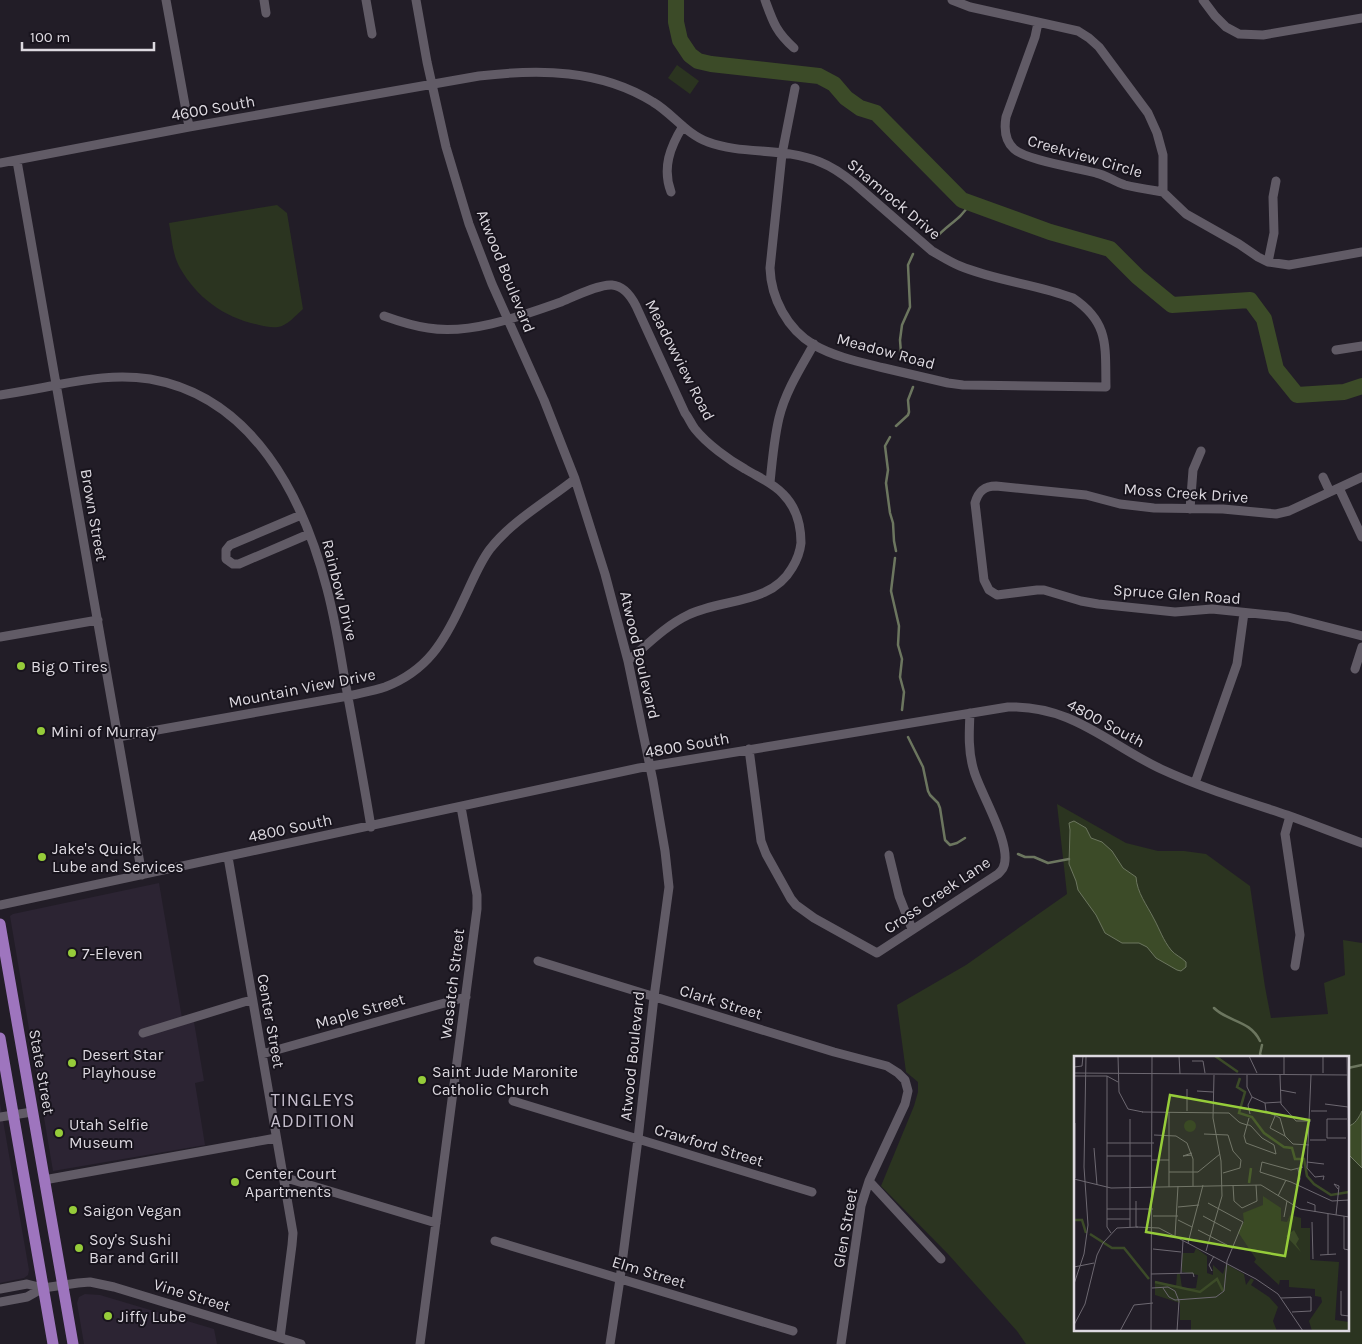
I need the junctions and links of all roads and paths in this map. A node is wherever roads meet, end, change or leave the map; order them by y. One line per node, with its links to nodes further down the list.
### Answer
1 (166, 0): 16 (street)
2 (264, 0): 8 (street)
3 (366, 0): 11 (street)
4 (416, 0): 13 (street, Atwood Boulevard)
5 (765, 0): 12 (street)
6 (952, 0): 10 (street)
7 (1203, 0): 9 (street)
8 (266, 13)
9 (1362, 18)
10 (1038, 23): 22 (street); 22 (street, Creekview Circle)
11 (372, 34)
12 (794, 48)
13 (432, 84): 15 (street, Shamrock Drive); 16 (street, 4600 South); 26 (street, Atwood Boulevard)
14 (795, 88): 17 (street, Meadow Road)
15 (682, 126): 17 (street, Shamrock Drive); 21 (street)
16 (188, 127): 18 (street, 4600 South)
17 (782, 154): 27 (street, Meadow Road); 31 (street, Shamrock Drive)
18 (17, 161): 19 (street, 4600 South); 30 (street, Brown Street)
19 (0, 163)
20 (1276, 181): 24 (street)
21 (671, 192)
22 (1163, 192): 24 (street)
23 (1362, 252): 24 (street)
24 (1268, 262)
25 (384, 316): 26 (street, Meadowview Road)
26 (508, 319): 36 (street, Atwood Boulevard); 37 (street, Meadowview Road)
27 (814, 344): 31 (street, Meadow Road); 37 (street)
28 (1362, 346): 29 (street)
29 (1336, 350)
30 (56, 385): 32 (street, Rainbow Drive); 41 (street, Rainbow Drive); 46 (street, Brown Street)
31 (1106, 387)
32 (0, 395)
33 (1201, 451): 40 (street)
34 (1323, 477): 39 (street)
35 (1362, 477): 38 (street, Moss Creek Drive)
36 (575, 479): 50 (street, Atwood Boulevard); 52 (street, Mountain View Drive)
37 (770, 483): 50 (street, Meadowview Road)
38 (1340, 488): 39 (street, Moss Creek Drive); 43 (street)
39 (1330, 492): 40 (street, Moss Creek Drive)
40 (1190, 509): 44 (street, Moss Creek Drive)
41 (301, 515): 42 (street, Rainbow Drive); 42 (street)
42 (310, 534): 52 (street, Rainbow Drive)
43 (1362, 537)
44 (991, 592): 45 (street, Spruce Glen Road)
45 (1244, 613): 47 (street, Spruce Glen Road); 57 (street)
46 (98, 620): 48 (street); 54 (street, Brown Street)
47 (1362, 636)
48 (0, 637)
49 (1362, 647): 51 (street)
50 (628, 661): 56 (street, Atwood Boulevard)
51 (1355, 668)
52 (348, 696): 54 (street, Mountain View Drive); 60 (street, Rainbow Drive)
53 (970, 713): 55 (street, 4800 South); 57 (street, 4800 South); 67 (street, Cross Creek Lane)
54 (118, 737): 64 (street, Brown Street)
55 (749, 749): 56 (street, 4800 South); 67 (street, Cross Creek Lane)
56 (650, 766): 58 (street, 4800 South); 71 (street, Atwood Boulevard)
57 (1195, 783): 59 (street, 4800 South)
58 (461, 807): 60 (street, 4800 South); 70 (street, Wasatch Street)
59 (1290, 816): 61 (street, 4800 South); 69 (street)
60 (371, 826): 63 (street, 4800 South)
61 (1362, 843)
62 (889, 855): 67 (street)
63 (228, 857): 64 (street, 4800 South); 72 (street, Center Street)
64 (142, 875): 65 (street, 4800 South)
65 (0, 905)
66 (0, 924): 78 (main road, State Street)
67 (912, 930)
68 (538, 961): 71 (street, Clark Street)
69 (1294, 966)
70 (466, 997): 75 (street, Maple Street); 87 (street, Wasatch Street)
71 (654, 997): 76 (street, Clark Street); 82 (street, Atwood Boulevard)
72 (252, 1000): 73 (street); 75 (street, Center Street)
73 (144, 1033)
74 (0, 1038): 79 (main road)
75 (262, 1054): 81 (street, Center Street)
76 (894, 1070): 85 (street, Glen Street)
77 (513, 1101): 82 (street, Crawford Street)
78 (32, 1112): 79 (street); 84 (main road, State Street)
79 (14, 1115): 80 (street); 92 (main road)
80 (0, 1117)
81 (276, 1138): 83 (street, Center Street); 84 (street)
82 (638, 1139): 86 (street, Crawford Street); 90 (street, Atwood Boulevard)
83 (283, 1177): 87 (street); 96 (street, Center Street)
84 (44, 1180): 91 (main road, State Street)
85 (869, 1181): 89 (street); 102 (street, Glen Street)
86 (812, 1192)
87 (436, 1223): 100 (street, Wasatch Street)
88 (495, 1241): 90 (street, Elm Street)
89 (941, 1259)
90 (620, 1279): 95 (street, Elm Street); 101 (street, Atwood Boulevard)
91 (63, 1285): 92 (street, Vine Street); 96 (street, Vine Street); 98 (main road, State Street)
92 (43, 1288): 93 (street, Vine Street); 94 (street, Vine Street); 97 (main road)
93 (0, 1289)
94 (0, 1302)
95 (793, 1331)
96 (280, 1338): 99 (street, Vine Street)
97 (53, 1344)
98 (73, 1344)
99 (301, 1344)
100 (420, 1344)
101 (610, 1344)
102 (841, 1344)

